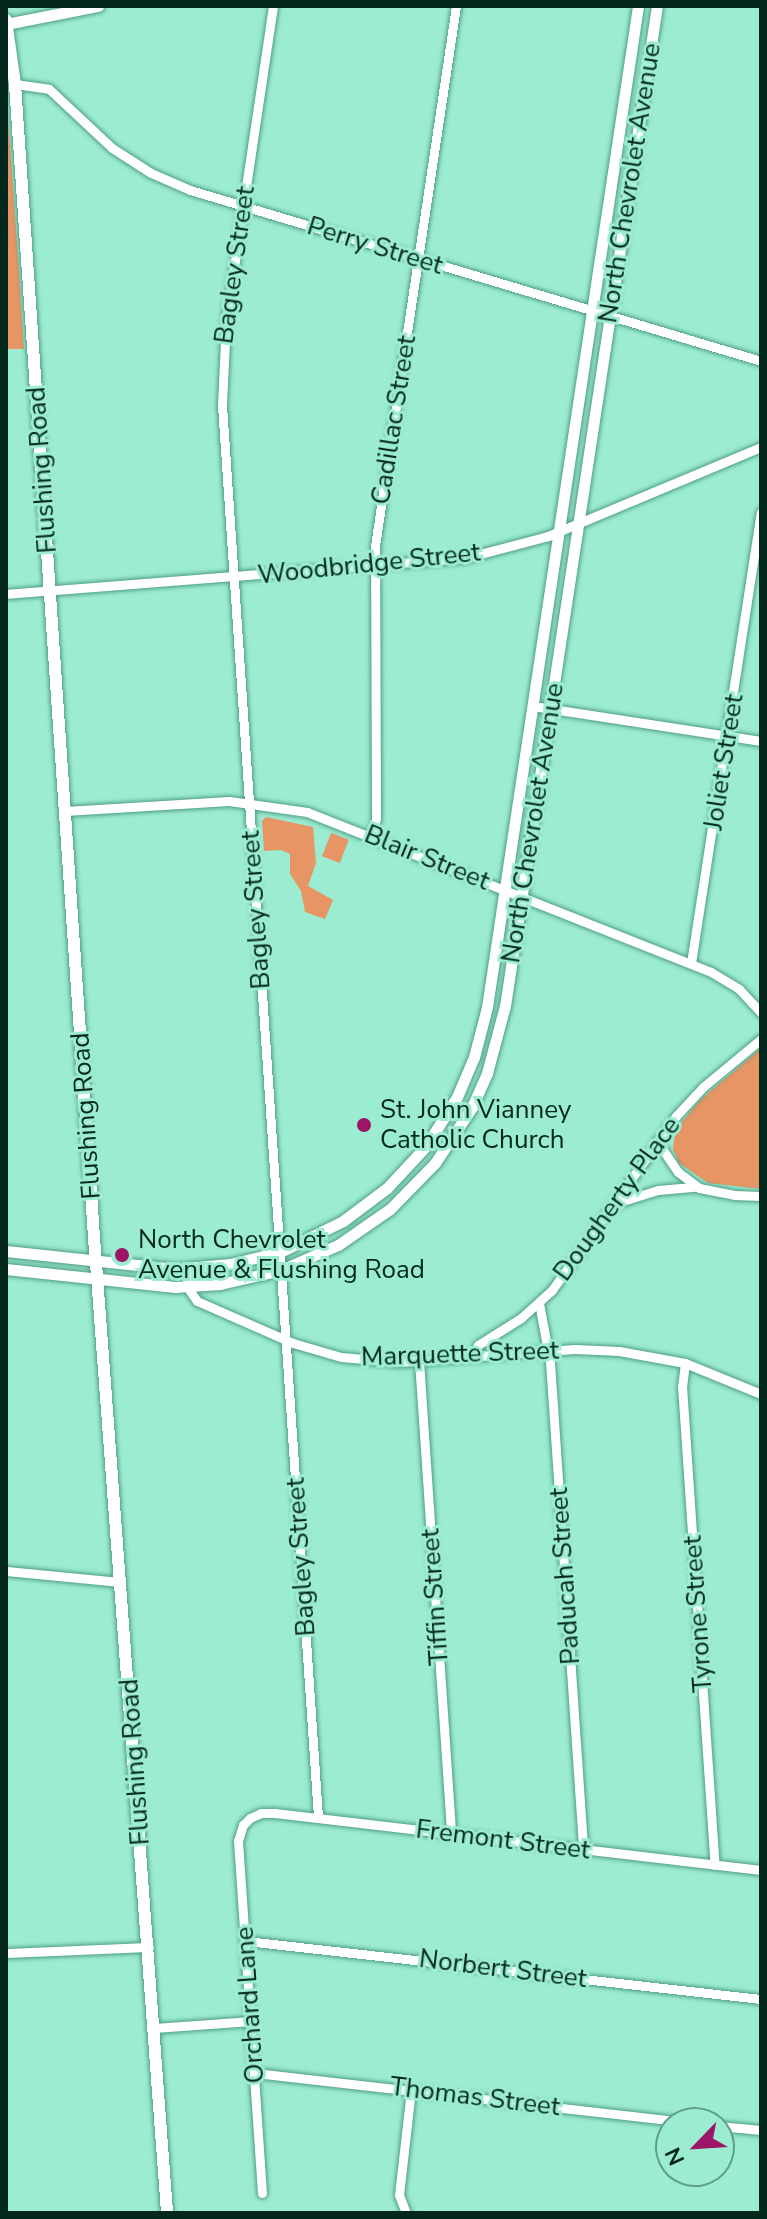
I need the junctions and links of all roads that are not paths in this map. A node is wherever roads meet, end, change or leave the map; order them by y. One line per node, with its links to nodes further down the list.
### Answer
1 (98, 6): 6 (street)
2 (273, 6): 10 (street, Bagley Street)
3 (456, 6): 11 (street, Cadillac Street)
4 (638, 6): 8 (street, North Chevrolet Avenue)
5 (657, 6): 9 (street, North Chevrolet Avenue)
6 (6, 23): 7 (main road, Flushing Road)
7 (15, 84): 10 (street, Perry Street); 21 (main road, Flushing Road)
8 (622, 110): 9 (street); 12 (street, North Chevrolet Avenue)
9 (640, 113): 13 (street, North Chevrolet Avenue)
10 (243, 207): 11 (street, Perry Street); 20 (street, Bagley Street)
11 (418, 259): 12 (street, Perry Street); 19 (street, Cadillac Street)
12 (592, 311): 13 (street, Perry Street); 18 (street, North Chevrolet Avenue)
13 (610, 316): 14 (street, Perry Street); 17 (street, North Chevrolet Avenue)
14 (761, 361)
15 (761, 447): 17 (street, Woodbridge Street)
16 (761, 512): 25 (street, Joliet Street)
17 (578, 524): 18 (street, Woodbridge Street); 24 (street, North Chevrolet Avenue)
18 (558, 532): 19 (street, Woodbridge Street); 23 (street, North Chevrolet Avenue)
19 (375, 567): 20 (street, Woodbridge Street); 29 (street, Cadillac Street)
20 (233, 577): 21 (street, Woodbridge Street); 27 (street, Bagley Street)
21 (51, 590): 22 (street, Woodbridge Street); 28 (main road, Flushing Road)
22 (6, 594)
23 (532, 706): 24 (street); 30 (street, North Chevrolet Avenue)
24 (550, 709): 25 (street); 31 (street, North Chevrolet Avenue)
25 (728, 736): 26 (street); 32 (street, Joliet Street)
26 (761, 741)
27 (248, 801): 28 (street, Blair Street); 29 (street, Blair Street); 42 (street, Bagley Street)
28 (65, 811): 43 (main road, Flushing Road)
29 (372, 836): 30 (street, Blair Street)
30 (505, 889): 31 (street, Blair Street); 35 (street, North Chevrolet Avenue)
31 (522, 896): 32 (street, Blair Street); 36 (street, North Chevrolet Avenue)
32 (691, 963): 33 (street, Blair Street)
33 (761, 1013)
34 (761, 1039): 37 (street, Dougherty Place)
35 (452, 1107): 36 (street); 42 (street, North Chevrolet Avenue)
36 (467, 1116): 46 (street, North Chevrolet Avenue)
37 (657, 1141): 38 (street); 40 (street, Dougherty Place)
38 (699, 1188): 39 (street); 40 (street)
39 (761, 1196)
40 (613, 1204): 49 (street, Dougherty Place)
41 (6, 1251): 43 (street, North Chevrolet Avenue)
42 (280, 1252): 45 (street, North Chevrolet Avenue); 46 (street, Bagley Street)
43 (96, 1262): 45 (street, North Chevrolet Avenue); 47 (main road, Flushing Road)
44 (6, 1269): 47 (street, North Chevrolet Avenue)
45 (188, 1269): 48 (street)
46 (281, 1270): 48 (street, North Chevrolet Avenue); 50 (street, Bagley Street)
47 (98, 1280): 48 (street, North Chevrolet Avenue); 57 (main road, Flushing Road)
48 (189, 1287): 50 (street, Marquette Street)
49 (539, 1303): 51 (street, Paducah Street); 52 (street, Dougherty Place)
50 (286, 1341): 53 (street, Marquette Street); 58 (street, Bagley Street)
51 (549, 1351): 52 (street, Marquette Street); 54 (street, Marquette Street); 61 (street, Paducah Street)
52 (473, 1356): 53 (street, Marquette Street)
53 (419, 1361): 60 (street, Tiffin Street)
54 (685, 1363): 55 (street, Marquette Street); 62 (street, Tyrone Street)
55 (761, 1394)
56 (6, 1571): 57 (street)
57 (120, 1582): 65 (main road, Flushing Road)
58 (318, 1818): 59 (street, Fremont Street); 60 (street, Fremont Street)
59 (247, 1820): 64 (street, Orchard Lane)
60 (451, 1834): 61 (street, Fremont Street)
61 (583, 1849): 62 (street, Fremont Street)
62 (715, 1865): 63 (street, Fremont Street)
63 (761, 1870)
64 (246, 1941): 67 (street, Norbert Street); 68 (street, Orchard Lane)
65 (149, 1947): 66 (street); 69 (main road, Flushing Road)
66 (6, 1953)
67 (761, 1999)
68 (251, 2021): 69 (street); 70 (street, Orchard Lane)
69 (155, 2028): 77 (main road, Flushing Road)
70 (255, 2073): 71 (street, Thomas Street); 75 (street, Orchard Lane)
71 (411, 2090): 72 (street, Thomas Street); 76 (street)
72 (655, 2118)
73 (735, 2128): 74 (street)
74 (761, 2130)
75 (262, 2193)
76 (404, 2212)
77 (167, 2213)

